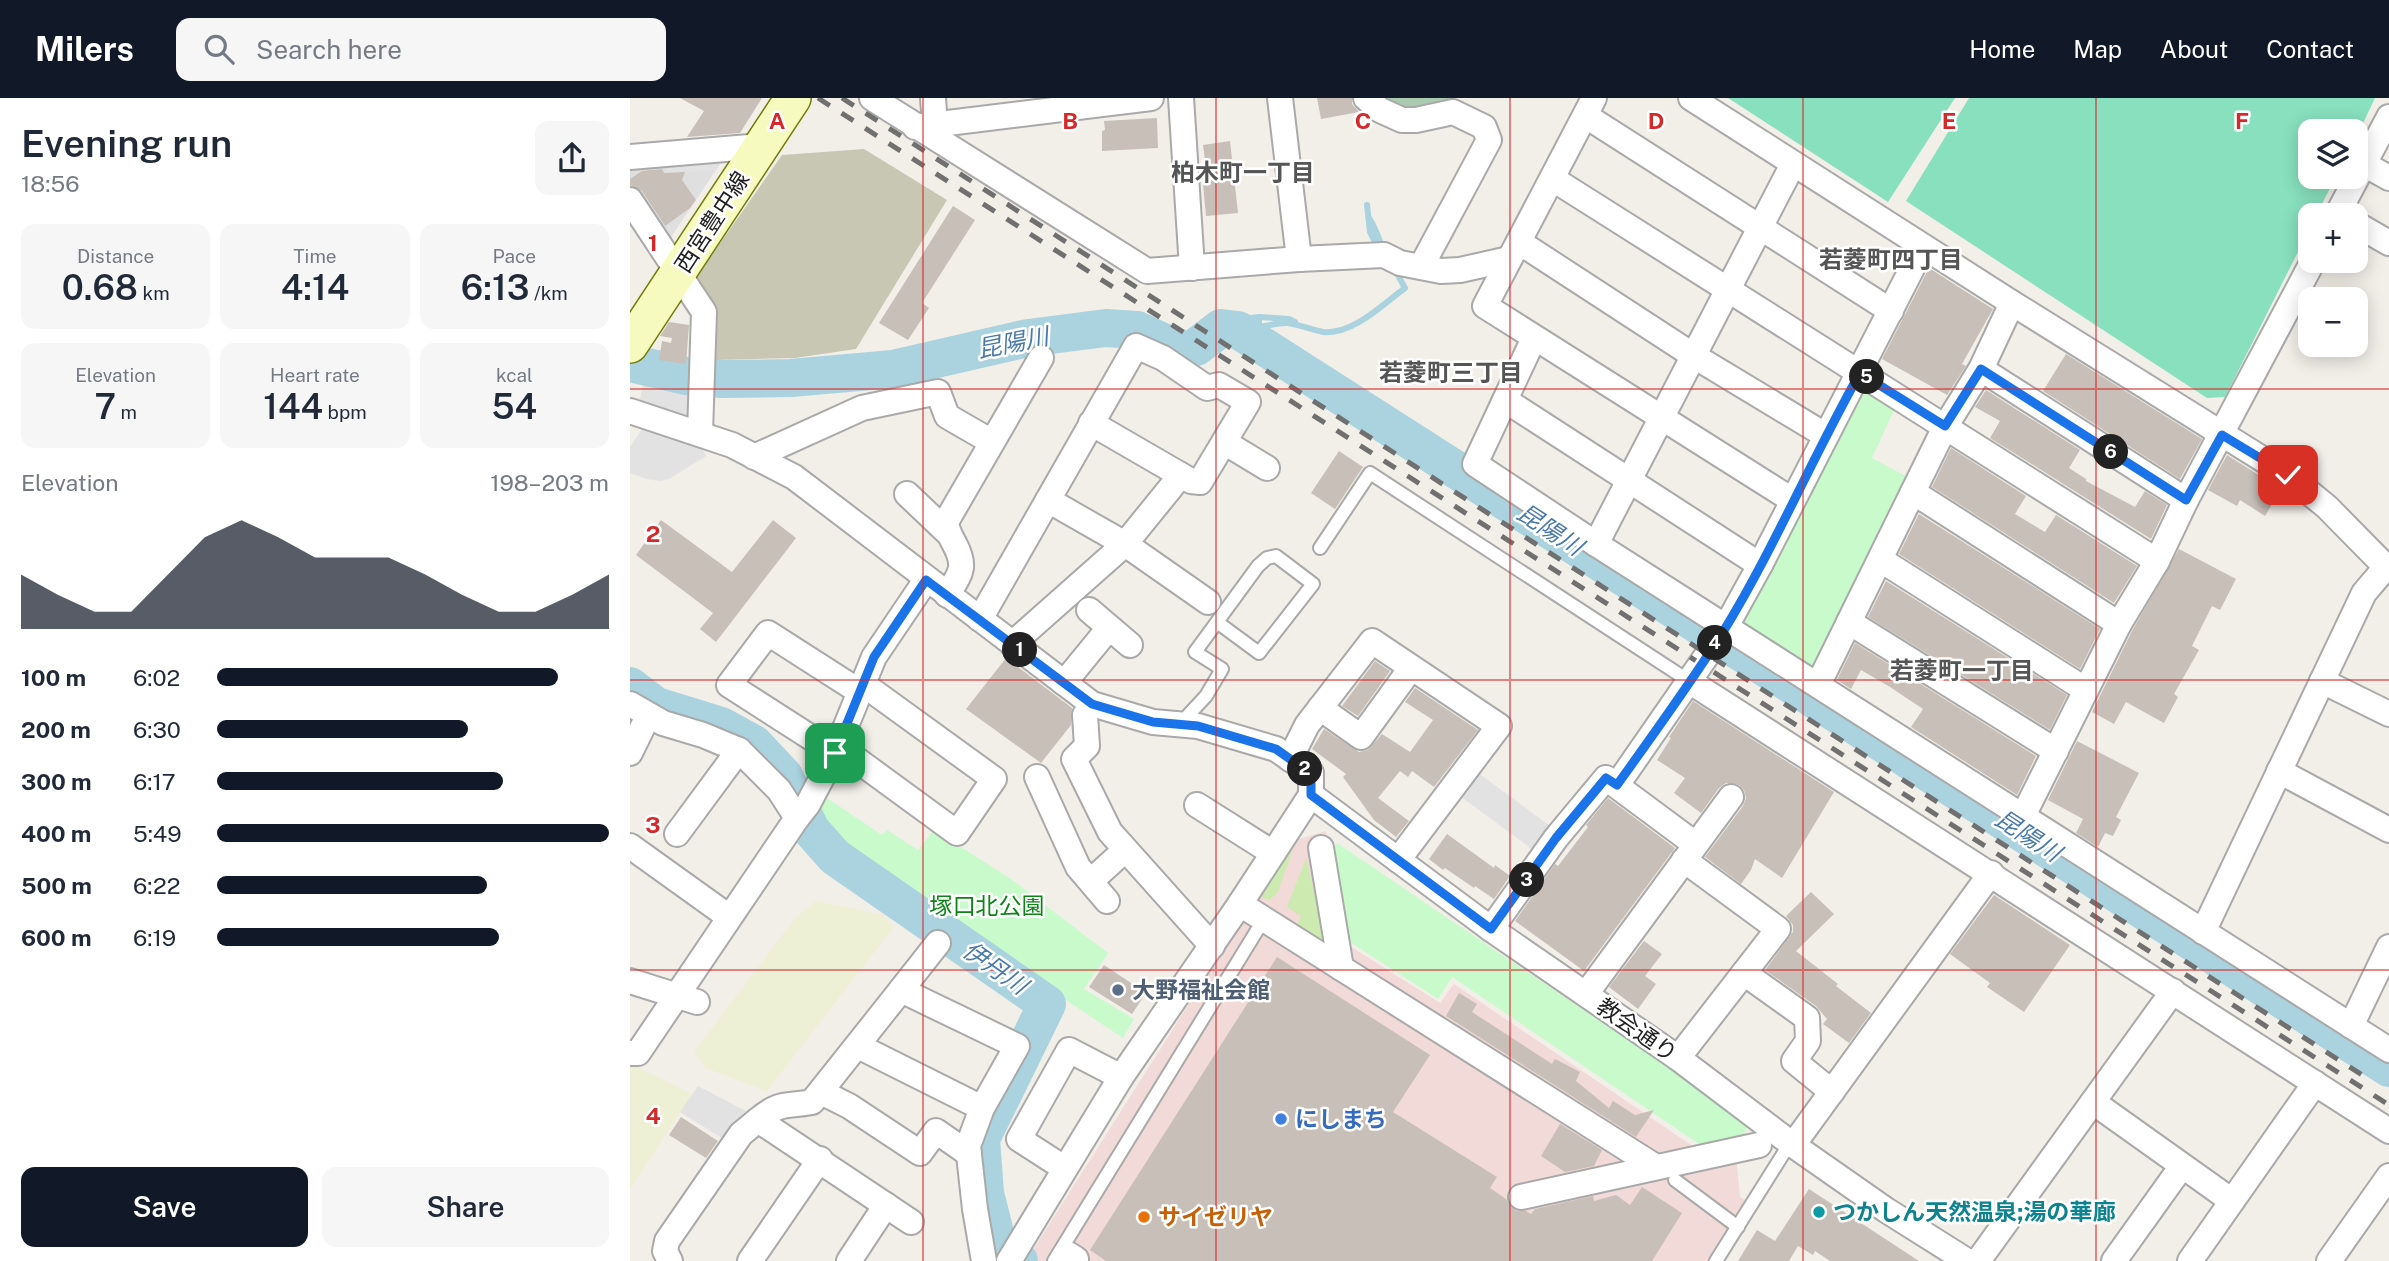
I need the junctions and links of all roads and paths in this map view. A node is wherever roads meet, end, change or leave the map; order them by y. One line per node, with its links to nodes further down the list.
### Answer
1 (872, 98): 11 (street)
2 (933, 98): 11 (street)
3 (1151, 98): 11 (street)
4 (1181, 98): 27 (street)
5 (1280, 98): 25 (street)
6 (1366, 98): 26 (street)
7 (1691, 98): 15 (street)
8 (791, 99): 12 (main road, 西宮豊中線)
9 (1590, 107): 18 (street); 20 (street)
10 (2389, 117): 13 (street)
11 (925, 125): 27 (street)
12 (761, 146): 14 (street); 28 (main road, 西宮豊中線)
13 (2368, 156)
14 (630, 157)
15 (1793, 164): 20 (street); 23 (street)
16 (2368, 166): 17 (street)
17 (2389, 178)
18 (1553, 179): 24 (street); 30 (street)
19 (630, 200): 28 (street)
20 (1760, 227): 30 (street); 32 (street)
21 (2368, 231): 22 (street)
22 (2389, 243)
23 (1923, 247): 31 (street); 32 (street)
24 (1514, 251): 26 (street); 33 (street); 35 (street)
25 (1299, 259): 26 (street); 27 (street)
26 (1421, 267)
27 (1192, 268)
28 (678, 272): 34 (main road, 西宮豊中線); 44 (street)
29 (2307, 273): 46 (street)
30 (1728, 289): 35 (street); 38 (street)
31 (2012, 303): 37 (street); 46 (street)
32 (1891, 311): 38 (street)
33 (1534, 338): 39 (street); 41 (street)
34 (630, 345)
35 (1694, 356): 41 (street); 45 (street)
36 (1041, 358): 47 (street)
37 (1981, 369): 43 (street); 57 (street)
38 (1860, 373): 43 (street); 45 (street)
39 (1505, 400): 52 (street); 60 (street)
40 (630, 411): 44 (street)
41 (1660, 417): 52 (street); 56 (street)
42 (1091, 423): 48 (street); 51 (street); 55 (street)
43 (1945, 426): 53 (street); 63 (street)
44 (700, 433): 49 (street)
45 (1825, 435): 56 (street)
46 (2222, 435): 57 (street); 65 (street)
47 (992, 442): 49 (street); 58 (street)
48 (1224, 442): 50 (street); 51 (street)
49 (754, 457): 66 (street)
50 (1267, 468)
51 (1181, 475): 59 (street)
52 (1628, 480): 60 (street); 64 (street)
53 (1913, 492): 62 (street); 72 (street)
54 (906, 494): 58 (street)
55 (1048, 500): 59 (street); 70 (street)
56 (1793, 500): 64 (street)
57 (2186, 500): 63 (street)
58 (947, 532): 67 (street)
59 (1125, 544): 69 (street); 75 (street)
60 (1596, 544): 74 (street)
61 (1320, 548): 78 (lane)
62 (1881, 560): 71 (street); 83 (street)
63 (2157, 561): 72 (street)
64 (1760, 565): 74 (street)
65 (2388, 568): 79 (street)
66 (926, 580): 67 (street); 82 (street)
67 (947, 595): 70 (street)
68 (1089, 610): 73 (street)
69 (1212, 612): 69 (lane); 88 (lane)
70 (980, 619): 75 (street)
71 (1849, 622): 81 (street); 91 (street)
72 (2119, 624): 83 (street)
73 (1109, 628): 76 (street); 80 (street)
74 (1721, 634): 78 (street); 81 (street)
75 (1012, 644): 80 (street)
76 (1130, 645)
77 (1411, 668): 85 (street); 85 (street); 109 (street)
78 (1689, 681): 96 (street); 110 (street)
79 (2322, 681): 87 (street); 94 (street)
80 (1064, 683): 84 (street)
81 (1818, 685): 101 (street)
82 (861, 688): 89 (street); 89 (street); 89 (street)
83 (2087, 690): 91 (street)
84 (1092, 704): 88 (street); 106 (street)
85 (1320, 708): 93 (street)
86 (639, 710): 90 (street); 92 (street)
87 (2389, 714)
88 (1180, 724): 93 (street)
89 (836, 749): 100 (street)
90 (739, 750): 100 (street); 103 (street)
91 (2056, 751): 101 (street)
92 (630, 753)
93 (1290, 759): 97 (street)
94 (2279, 771): 102 (street); 117 (street)
95 (1037, 777): 111 (street)
96 (1617, 785): 107 (street); 116 (street)
97 (1311, 795): 108 (street); 109 (street, 教会通り)
98 (1731, 797): 107 (street)
99 (1197, 805): 108 (street)
100 (803, 811): 114 (street)
101 (2022, 816): 117 (street)
102 (2389, 830)
103 (677, 834)
104 (630, 846): 114 (street)
105 (1321, 848): 121 (street)
106 (1125, 850): 111 (street); 119 (street)
107 (1689, 852): 122 (street); 126 (street)
108 (1273, 853): 113 (street)
109 (1398, 859): 116 (street, 教会通り)
110 (1991, 873): 125 (street); 136 (street)
111 (1091, 881): 112 (street)
112 (1107, 901)
113 (1240, 904): 115 (street); 119 (street)
114 (729, 917): 127 (street)
115 (1265, 919): 121 (street); 155 (lane)
116 (1491, 929): 126 (street, 教会通り)
117 (2203, 932): 128 (street)
118 (938, 943): 124 (street)
119 (1212, 946): 133 (street)
120 (2389, 947): 128 (street)
121 (1341, 968): 147 (street)
122 (1744, 973): 132 (street); 136 (street)
123 (630, 981): 127 (street)
124 (901, 990): 129 (street); 138 (street)
125 (2173, 991): 134 (street); 137 (street)
126 (1586, 994): 132 (street, 教会通り)
127 (687, 998): 131 (street)
128 (2351, 1026): 130 (street)
129 (858, 1046): 135 (street); 138 (street)
130 (2389, 1050)
131 (630, 1053)
132 (1678, 1058): 141 (street, 教会通り)
133 (1121, 1077): 146 (street); 146 (street)
134 (2315, 1083): 140 (street); 150 (street)
135 (821, 1092): 139 (street); 143 (street)
136 (1832, 1092): 141 (street)
137 (2093, 1102): 145 (street); 162 (street)
138 (982, 1108): 143 (street)
139 (758, 1120): 144 (street); 156 (street)
140 (2389, 1130)
141 (1791, 1144): 153 (lane); 161 (street, 教会通り)
142 (1759, 1145): 147 (street)
143 (969, 1154): 159 (street)
144 (820, 1159): 151 (street); 157 (street)
145 (2182, 1166): 150 (street); 163 (street)
146 (1063, 1168): 154 (street)
147 (1665, 1174): 149 (street); 153 (lane)
148 (2389, 1176): 165 (street)
149 (1521, 1197)
150 (2232, 1201): 164 (street)
151 (886, 1205): 152 (street); 158 (street)
152 (911, 1222)
153 (1738, 1227): 160 (lane)
154 (1015, 1251)
155 (1066, 1259)
156 (670, 1261)
157 (750, 1261)
158 (849, 1261)
159 (984, 1261)
160 (1716, 1261)
161 (1967, 1261)
162 (1978, 1261)
163 (2114, 1261)
164 (2190, 1261)
165 (2329, 1261)

